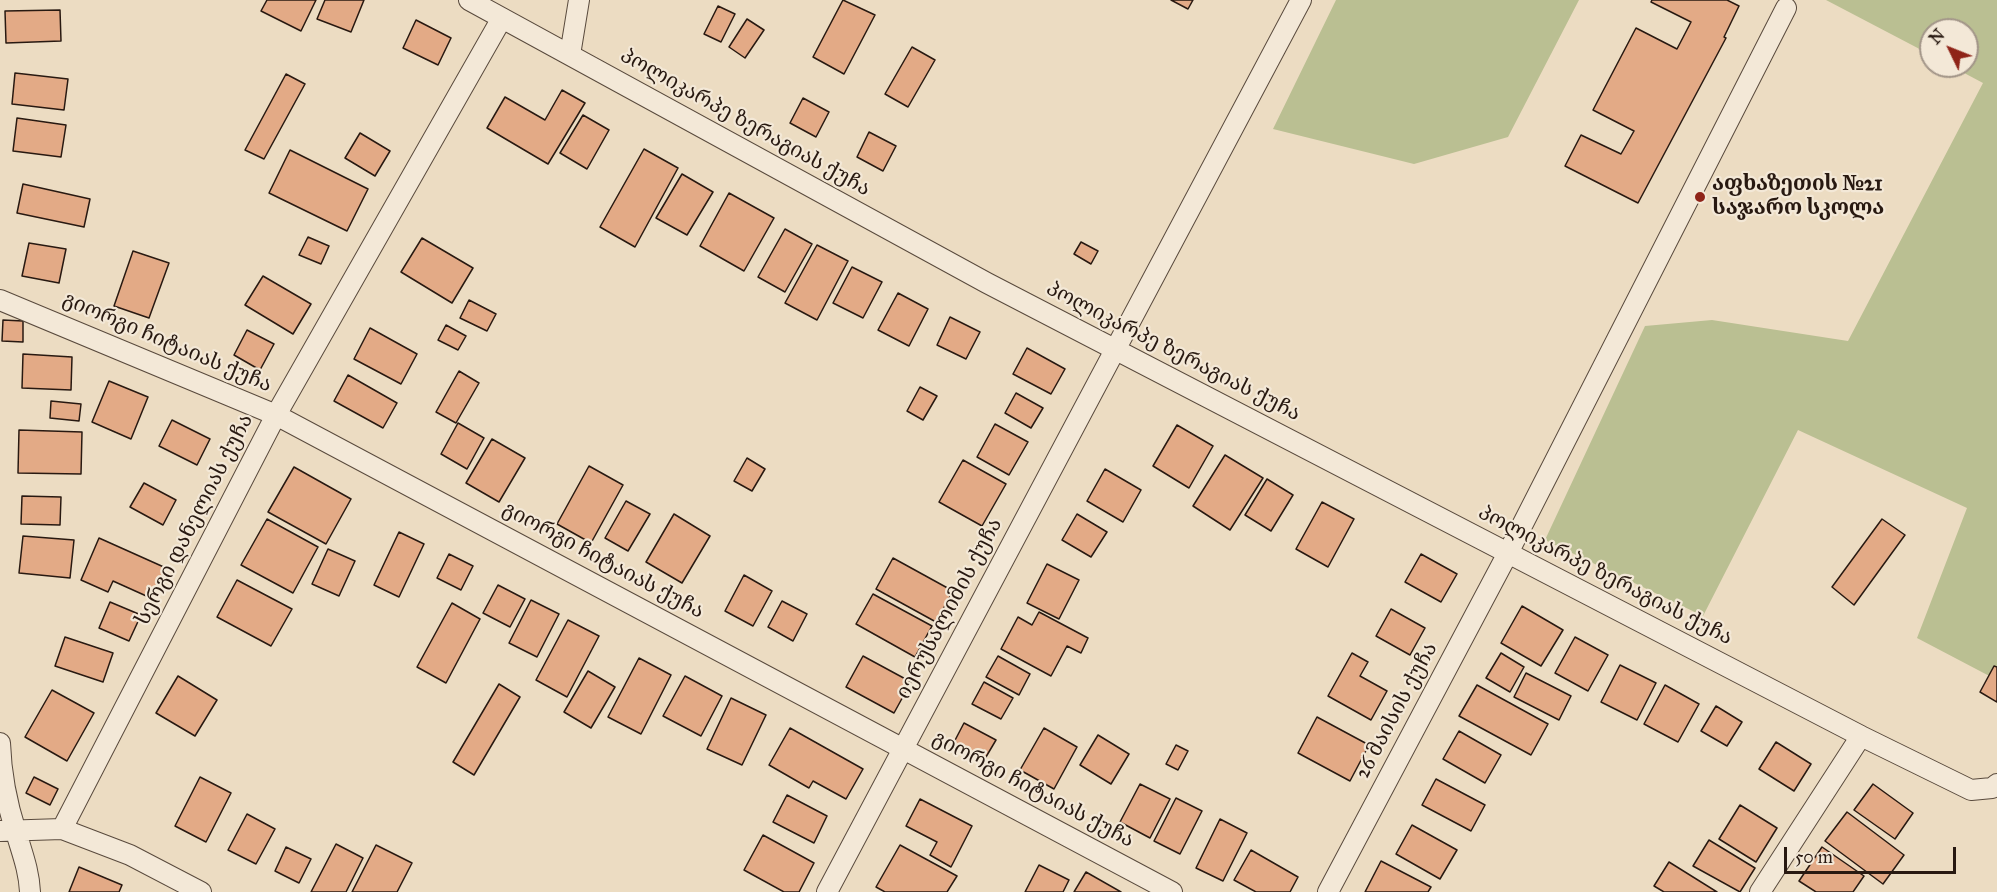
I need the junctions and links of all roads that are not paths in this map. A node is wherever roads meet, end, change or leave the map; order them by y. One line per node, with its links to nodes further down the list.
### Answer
1 (469, 0): 5 (street, პოლიკარპე ზერაგიას ქუჩა)
2 (579, 0): 6 (street)
3 (1301, 0): 8 (street, იერუსალიმის ქუჩა)
4 (1786, 8): 10 (street, 26 მაისის ქუჩა)
5 (502, 18): 6 (street, პოლიკარპე ზერაგიას ქუჩა); 9 (street, სერგი დანელიას ქუჩა)
6 (570, 55): 8 (street, პოლიკარპე ზერაგიას ქუჩა)
7 (0, 300): 9 (street, გიორგი ჩიტაიას ქუჩა)
8 (1116, 350): 10 (street, პოლიკარპე ზერაგიას ქუჩა); 13 (street, იერუსალიმის ქუჩა)
9 (276, 415): 13 (street, გიორგი ჩიტაიას ქუჩა); 15 (street, სერგი დანელიას ქუჩა)
10 (1508, 553): 11 (street, პოლიკარპე ზერაგიას ქუჩა); 21 (street, 26 მაისის ქუჩა)
11 (1861, 736): 14 (street, პოლიკარპე ზერაგიას ქუჩა); 22 (street)
12 (0, 743): 16 (street)
13 (904, 748): 19 (street, იერუსალიმის ქუჩა); 20 (street, გიორგი ჩიტაიას ქუჩა)
14 (1997, 784)
15 (62, 829): 16 (street); 18 (street)
16 (7, 831): 17 (street)
17 (30, 892)
18 (201, 892)
19 (827, 892)
20 (1172, 892)
21 (1328, 892)
22 (1760, 892)

